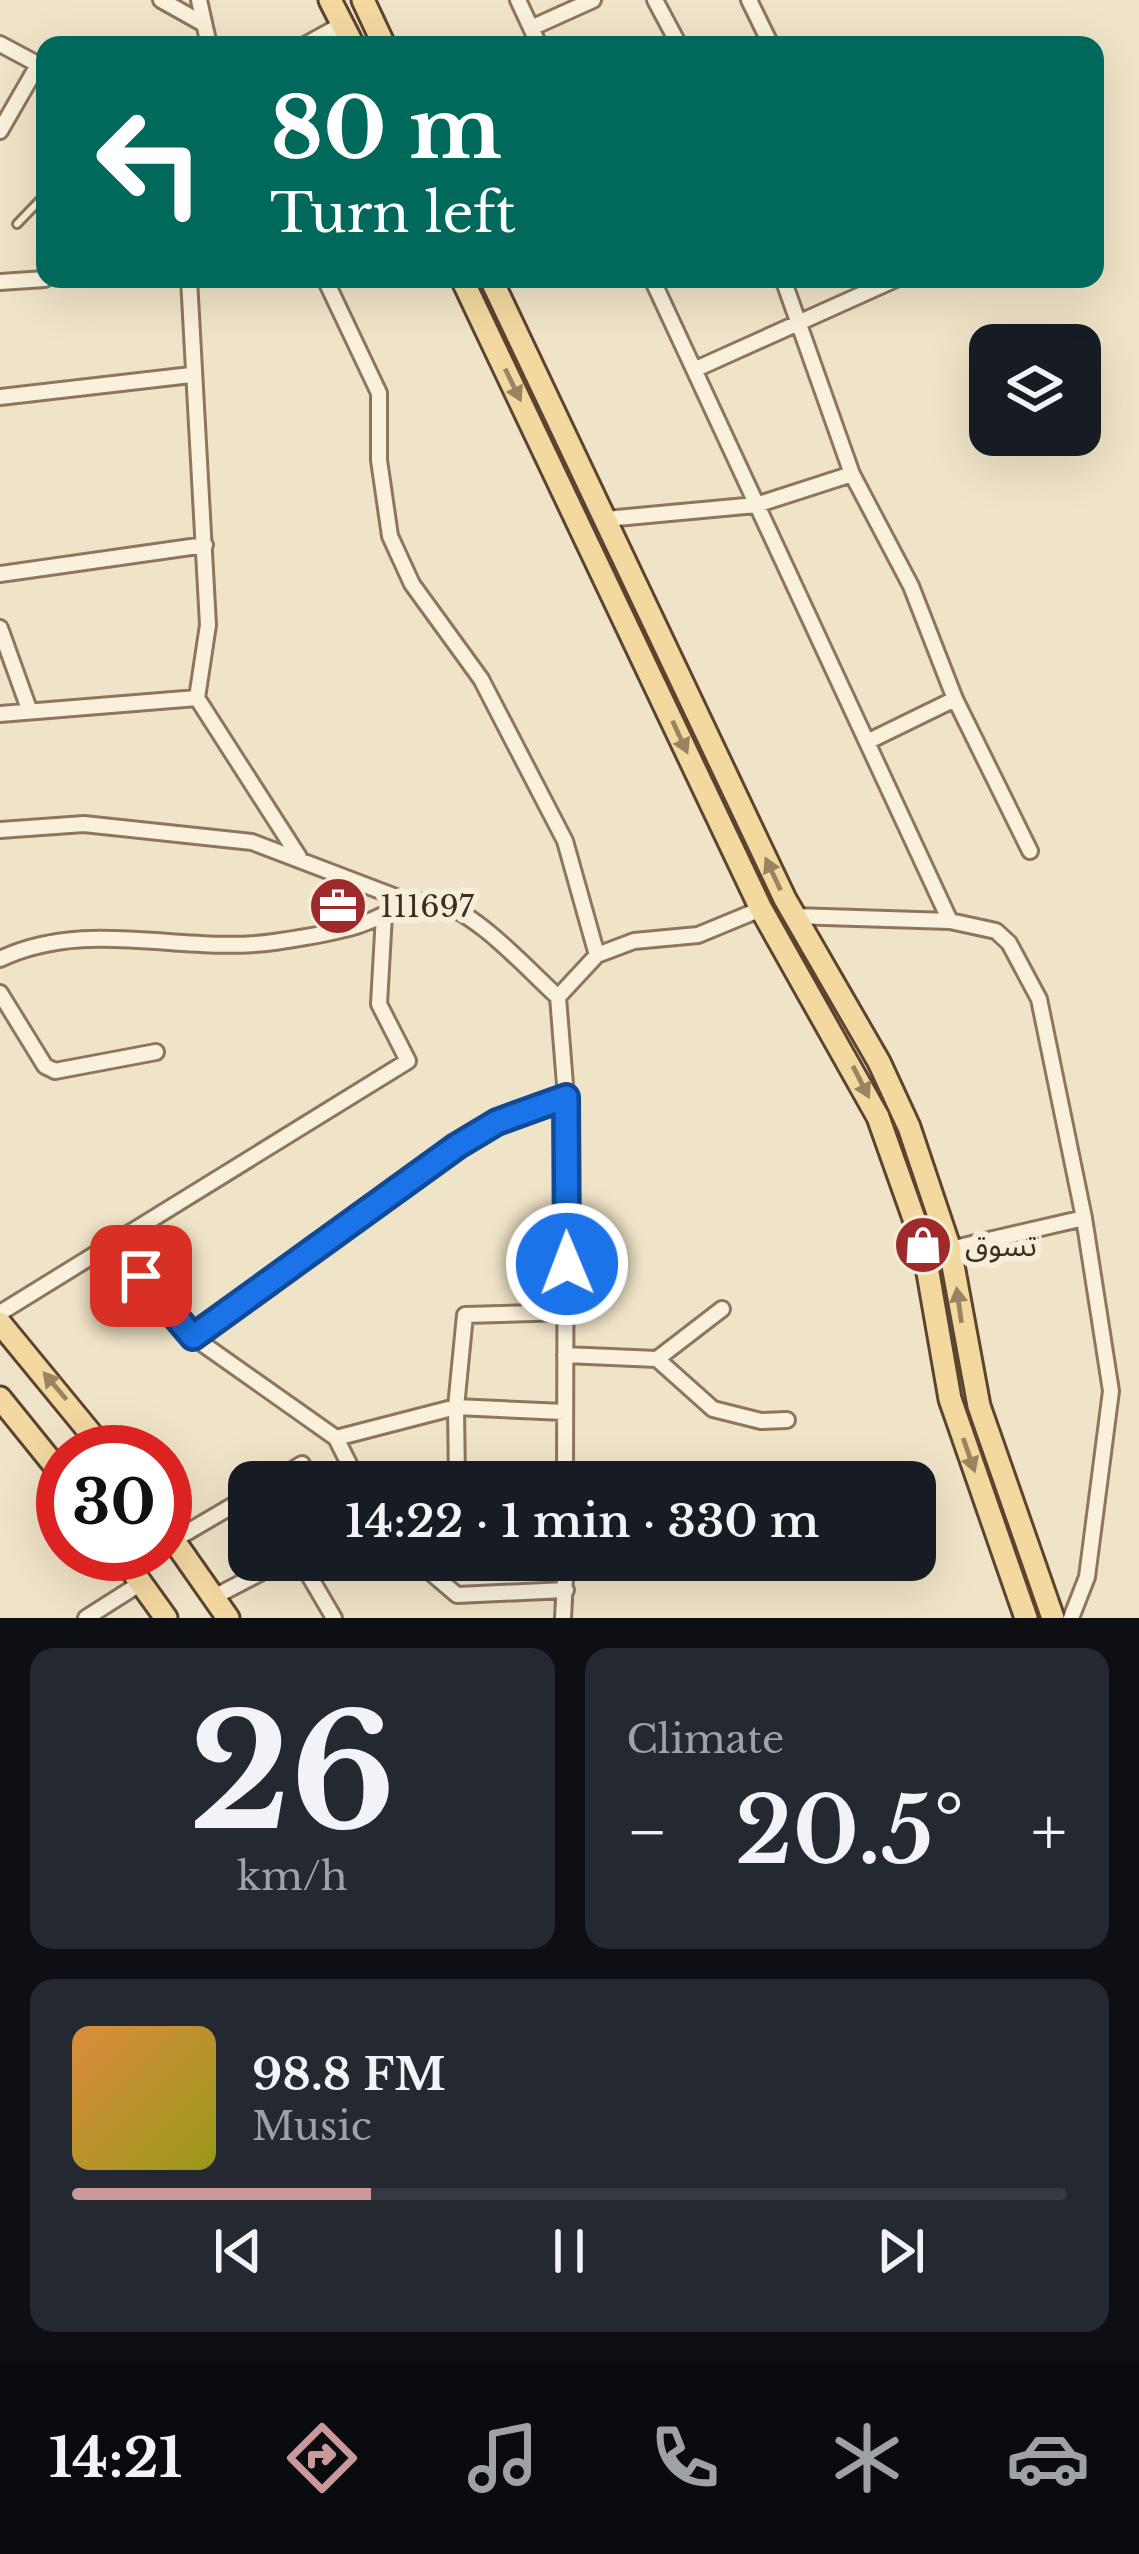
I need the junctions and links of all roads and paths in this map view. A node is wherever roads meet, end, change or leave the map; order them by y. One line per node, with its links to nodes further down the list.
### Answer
1 (161, 0): 9 (street)
2 (199, 0): 9 (street)
3 (330, 0): 10 (main road)
4 (363, 0): 15 (main road)
5 (518, 0): 11 (street)
6 (593, 0): 11 (street)
7 (655, 0): 17 (street)
8 (749, 0): 18 (street)
9 (202, 23): 12 (street)
10 (343, 24): 13 (street); 14 (main road)
11 (531, 28): 16 (street)
12 (206, 36)
13 (321, 36)
14 (349, 36)
15 (380, 36)
16 (535, 36)
17 (674, 36)
18 (767, 36)
19 (0, 44): 20 (street)
20 (36, 63)
21 (36, 75): 22 (street)
22 (0, 131)
23 (36, 204): 24 (lane)
24 (17, 224)
25 (36, 280): 26 (street)
26 (0, 282)
27 (189, 288): 36 (street)
28 (329, 288): 57 (street)
29 (466, 288): 53 (main road, one-way to 53)
30 (495, 288): 40 (main road)
31 (656, 288): 35 (street)
32 (786, 288): 34 (street)
33 (873, 288): 34 (street)
34 (798, 318): 35 (street); 38 (street)
35 (696, 369): 39 (street)
36 (191, 375): 37 (street); 41 (street)
37 (0, 397)
38 (852, 474): 39 (street); 45 (street)
39 (756, 506): 40 (street); 48 (street)
40 (606, 519): 55 (main road, one-way to 40)
41 (205, 544): 42 (street); 44 (street)
42 (0, 574)
43 (0, 628): 46 (street)
44 (196, 698): 46 (street); 51 (street)
45 (955, 699): 48 (street); 50 (street)
46 (29, 710): 47 (street)
47 (0, 714)
48 (871, 740): 56 (street)
49 (0, 830): 51 (street)
50 (1030, 851)
51 (299, 857): 52 (street)
52 (412, 903): 54 (street); 60 (street)
53 (761, 909): 57 (street); 98 (main road, one-way to 98)
54 (384, 915): 58 (street); 64 (street)
55 (794, 916): 56 (street); 65 (main road)
56 (950, 921): 63 (street)
57 (597, 956): 60 (street)
58 (0, 958)
59 (0, 992): 61 (street)
60 (558, 997): 62 (street)
61 (156, 1052)
62 (566, 1097): 67 (street); 70 (street)
63 (1084, 1218): 65 (street); 100 (street)
64 (114, 1246): 68 (street); 70 (street)
65 (950, 1249): 99 (main road, one-way to 65)
66 (722, 1309): 72 (street)
67 (567, 1312): 71 (street); 74 (street)
68 (0, 1313)
69 (0, 1323): 77 (main road, one-way to 69)
70 (193, 1337): 78 (street)
71 (565, 1354): 72 (street); 75 (street)
72 (657, 1359): 76 (street)
73 (0, 1398): 79 (main road)
74 (456, 1407): 75 (street); 78 (street); 81 (street)
75 (564, 1412): 82 (street)
76 (787, 1420)
77 (84, 1425)
78 (336, 1438): 80 (street)
79 (36, 1443)
80 (348, 1461)
81 (457, 1461)
82 (565, 1461)
83 (228, 1506): 84 (street)
84 (192, 1523)
85 (192, 1566): 92 (main road)
86 (246, 1581): 92 (street)
87 (312, 1581): 96 (street)
88 (441, 1581): 91 (street)
89 (566, 1581): 91 (street)
90 (141, 1583): 93 (street); 94 (main road)
91 (566, 1590): 97 (street)
92 (214, 1598): 95 (main road)
93 (86, 1618)
94 (166, 1618)
95 (228, 1618)
96 (334, 1618)
97 (563, 1618)
98 (1026, 1618)
99 (1053, 1618)
100 (1071, 1618)

